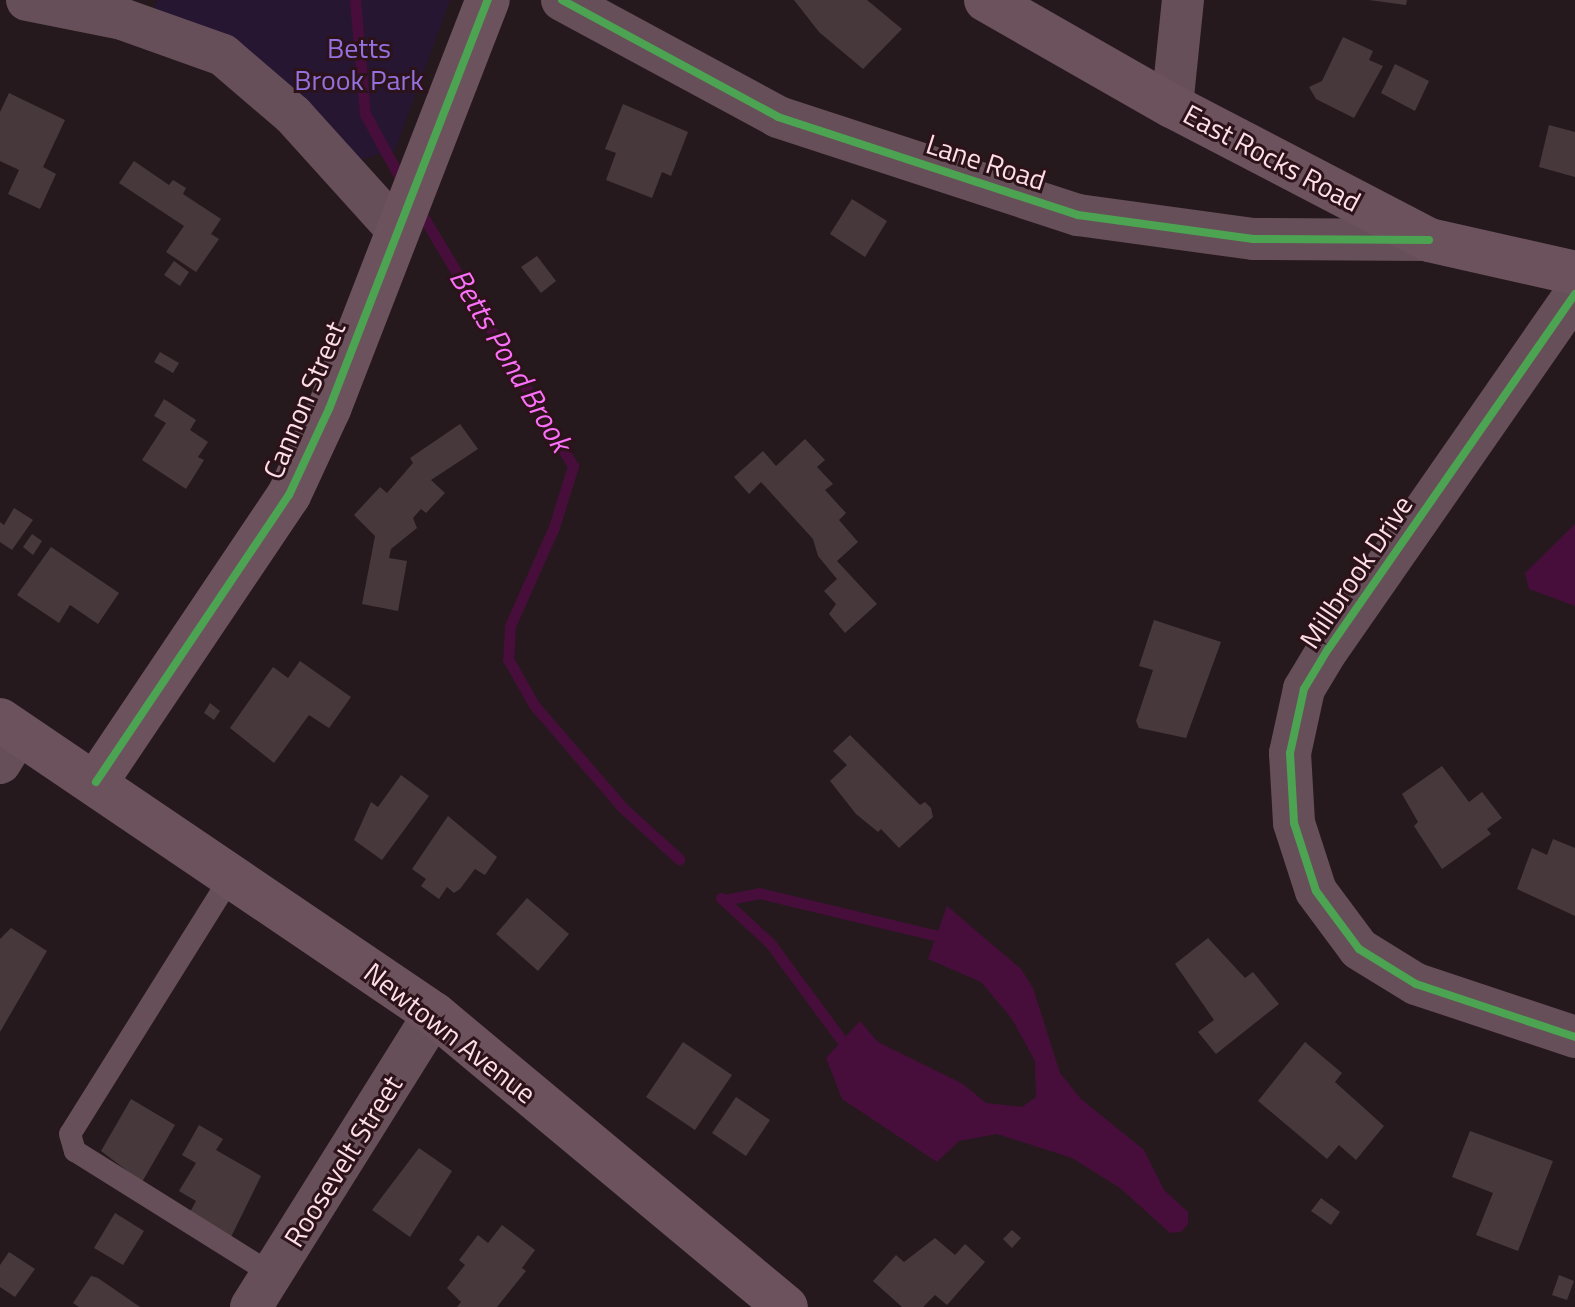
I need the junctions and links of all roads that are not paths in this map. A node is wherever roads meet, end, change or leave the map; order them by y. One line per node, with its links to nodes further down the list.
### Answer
1 (27, 0): 7 (street)
2 (488, 0): 7 (street, Cannon Street)
3 (562, 0): 8 (street, Lane Road)
4 (986, 0): 6 (street, East Rocks Road)
5 (1183, 0): 6 (street)
6 (1172, 106): 8 (street, East Rocks Road)
7 (398, 225): 12 (street, Cannon Street)
8 (1429, 240): 9 (street, East Rocks Road)
9 (1575, 273)
10 (1575, 294): 15 (street, Millbrook Drive)
11 (6, 739): 12 (street, Newtown Avenue)
12 (96, 782): 13 (street, Newtown Avenue)
13 (232, 875): 14 (street, Newtown Avenue); 16 (lane)
14 (434, 1014): 16 (street, Roosevelt Street); 17 (street, Newtown Avenue)
15 (1575, 1037)
16 (262, 1290)
17 (786, 1307)

